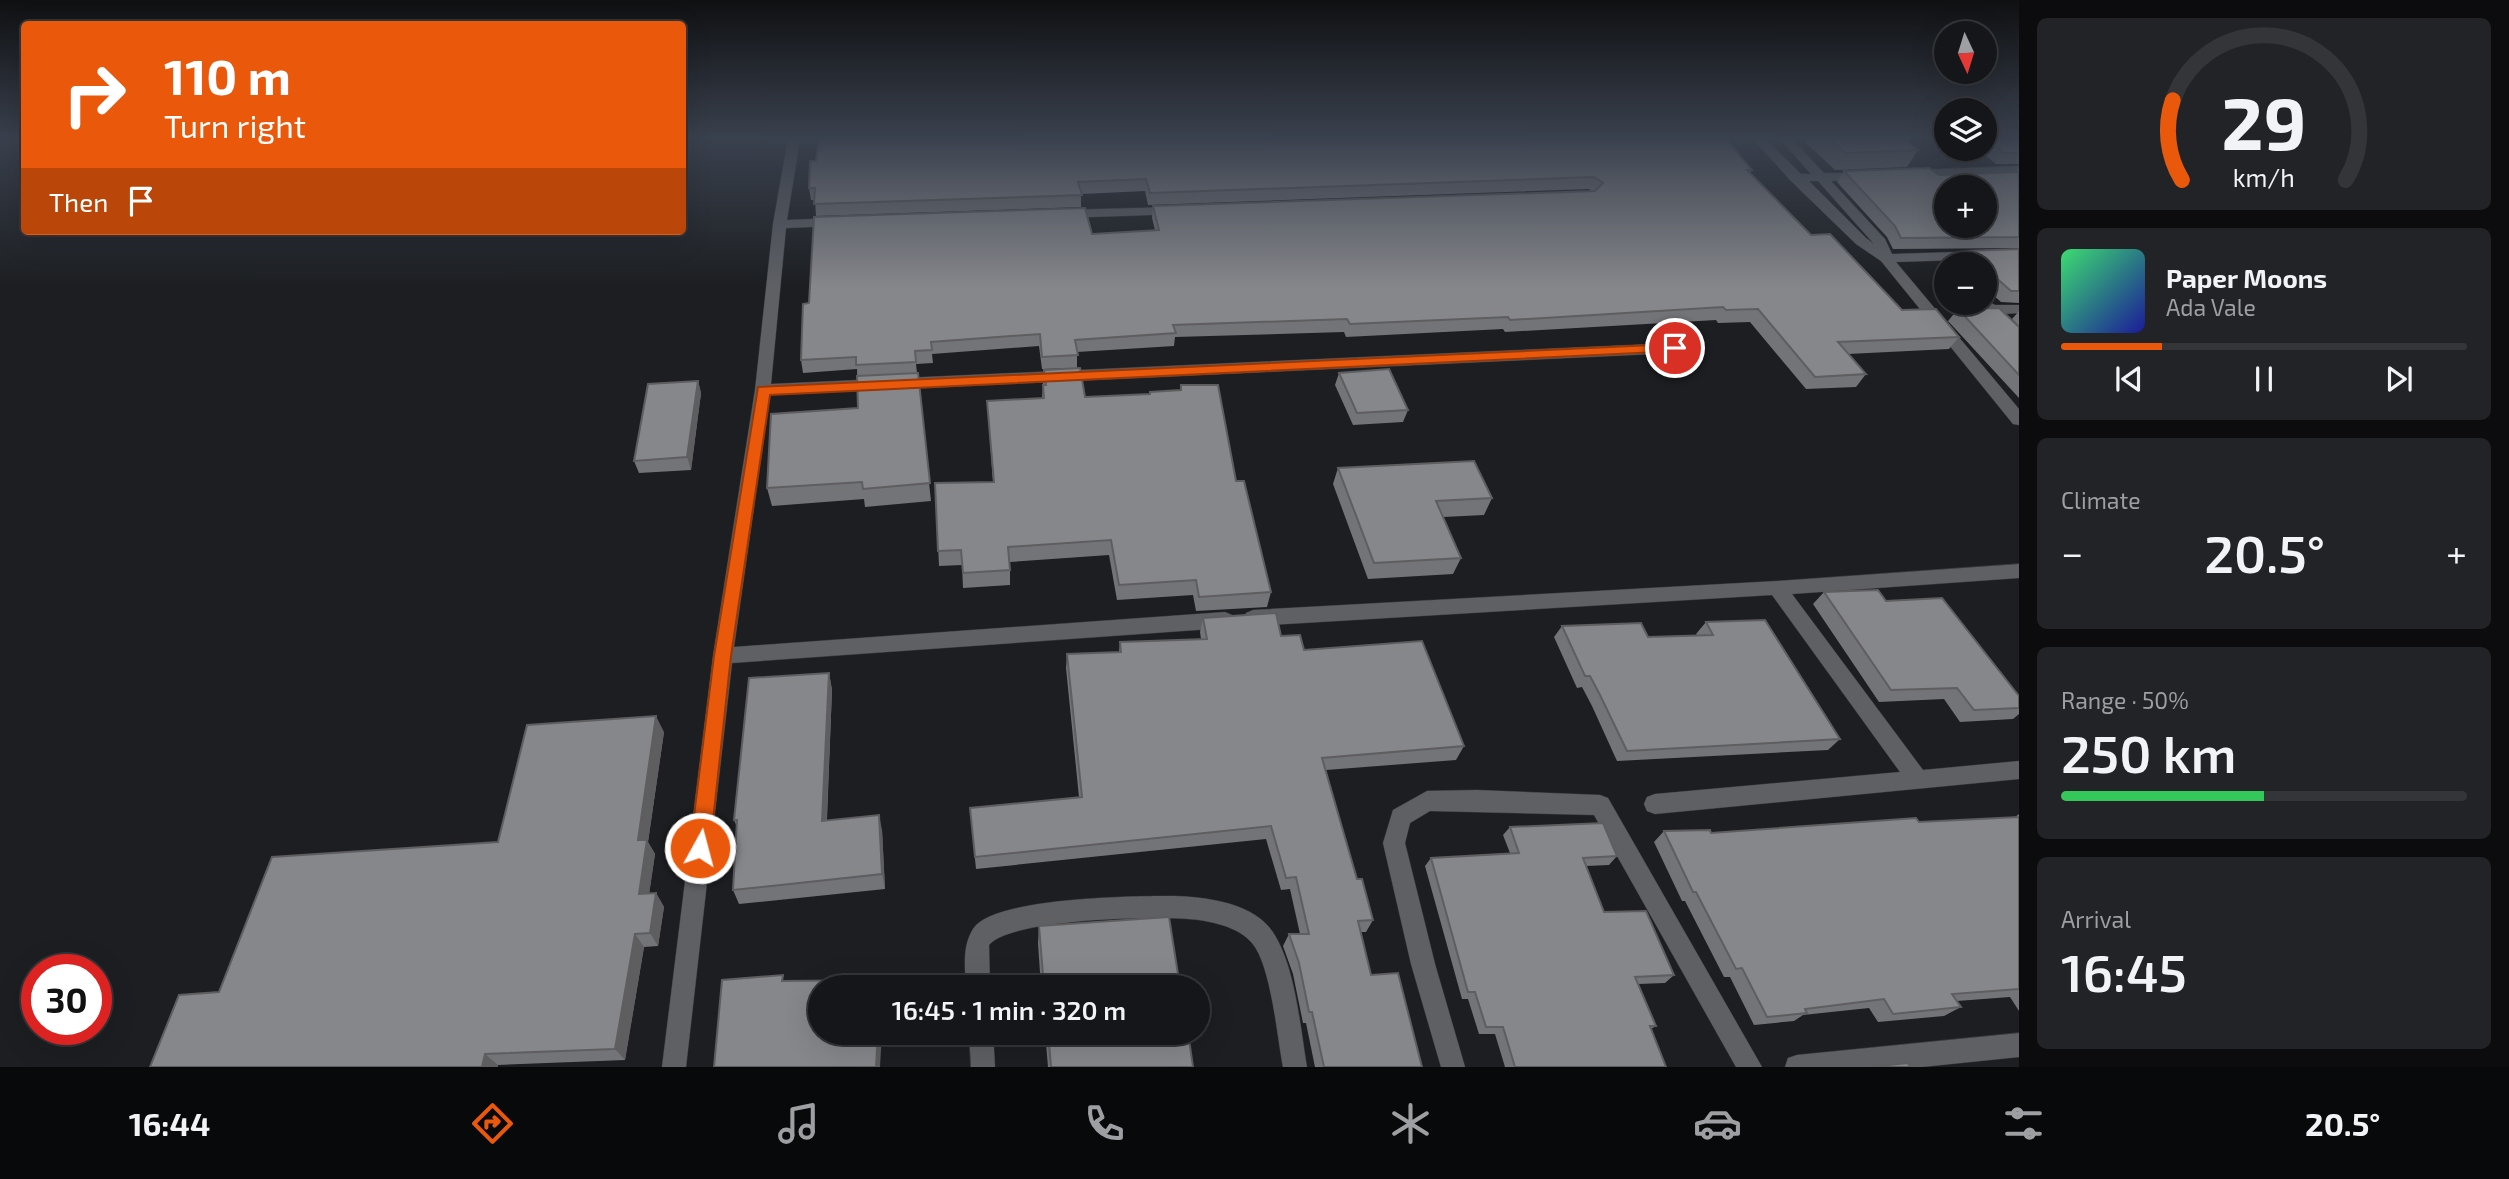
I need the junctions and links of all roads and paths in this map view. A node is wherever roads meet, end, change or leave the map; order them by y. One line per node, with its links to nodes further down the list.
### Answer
1 (786, 189): 7 (street)
2 (1807, 189): 10 (street)
3 (1833, 189): 10 (street)
4 (1184, 210): 5 (street)
5 (1045, 215)
6 (851, 222): 7 (street)
7 (780, 224): 17 (street)
8 (2019, 254): 9 (street)
9 (1997, 256)
10 (1886, 258): 11 (street); 18 (street)
11 (1934, 260)
12 (1997, 308): 13 (street)
13 (2019, 309)
14 (1996, 315): 15 (street)
15 (2019, 337)
16 (1675, 348): 17 (street)
17 (763, 390): 22 (street)
18 (2016, 417): 19 (street)
19 (2019, 430)
20 (2019, 571): 21 (street)
21 (1777, 588): 22 (street); 24 (street)
22 (723, 656): 29 (street)
23 (2019, 770): 24 (street)
24 (1917, 778): 25 (street)
25 (1655, 804)
26 (977, 975): 31 (street)
27 (982, 1045): 30 (street)
28 (2019, 1045): 34 (street)
29 (674, 1067)
30 (983, 1067)
31 (1295, 1067)
32 (1453, 1067): 33 (street)
33 (1750, 1067)
34 (1797, 1067)

